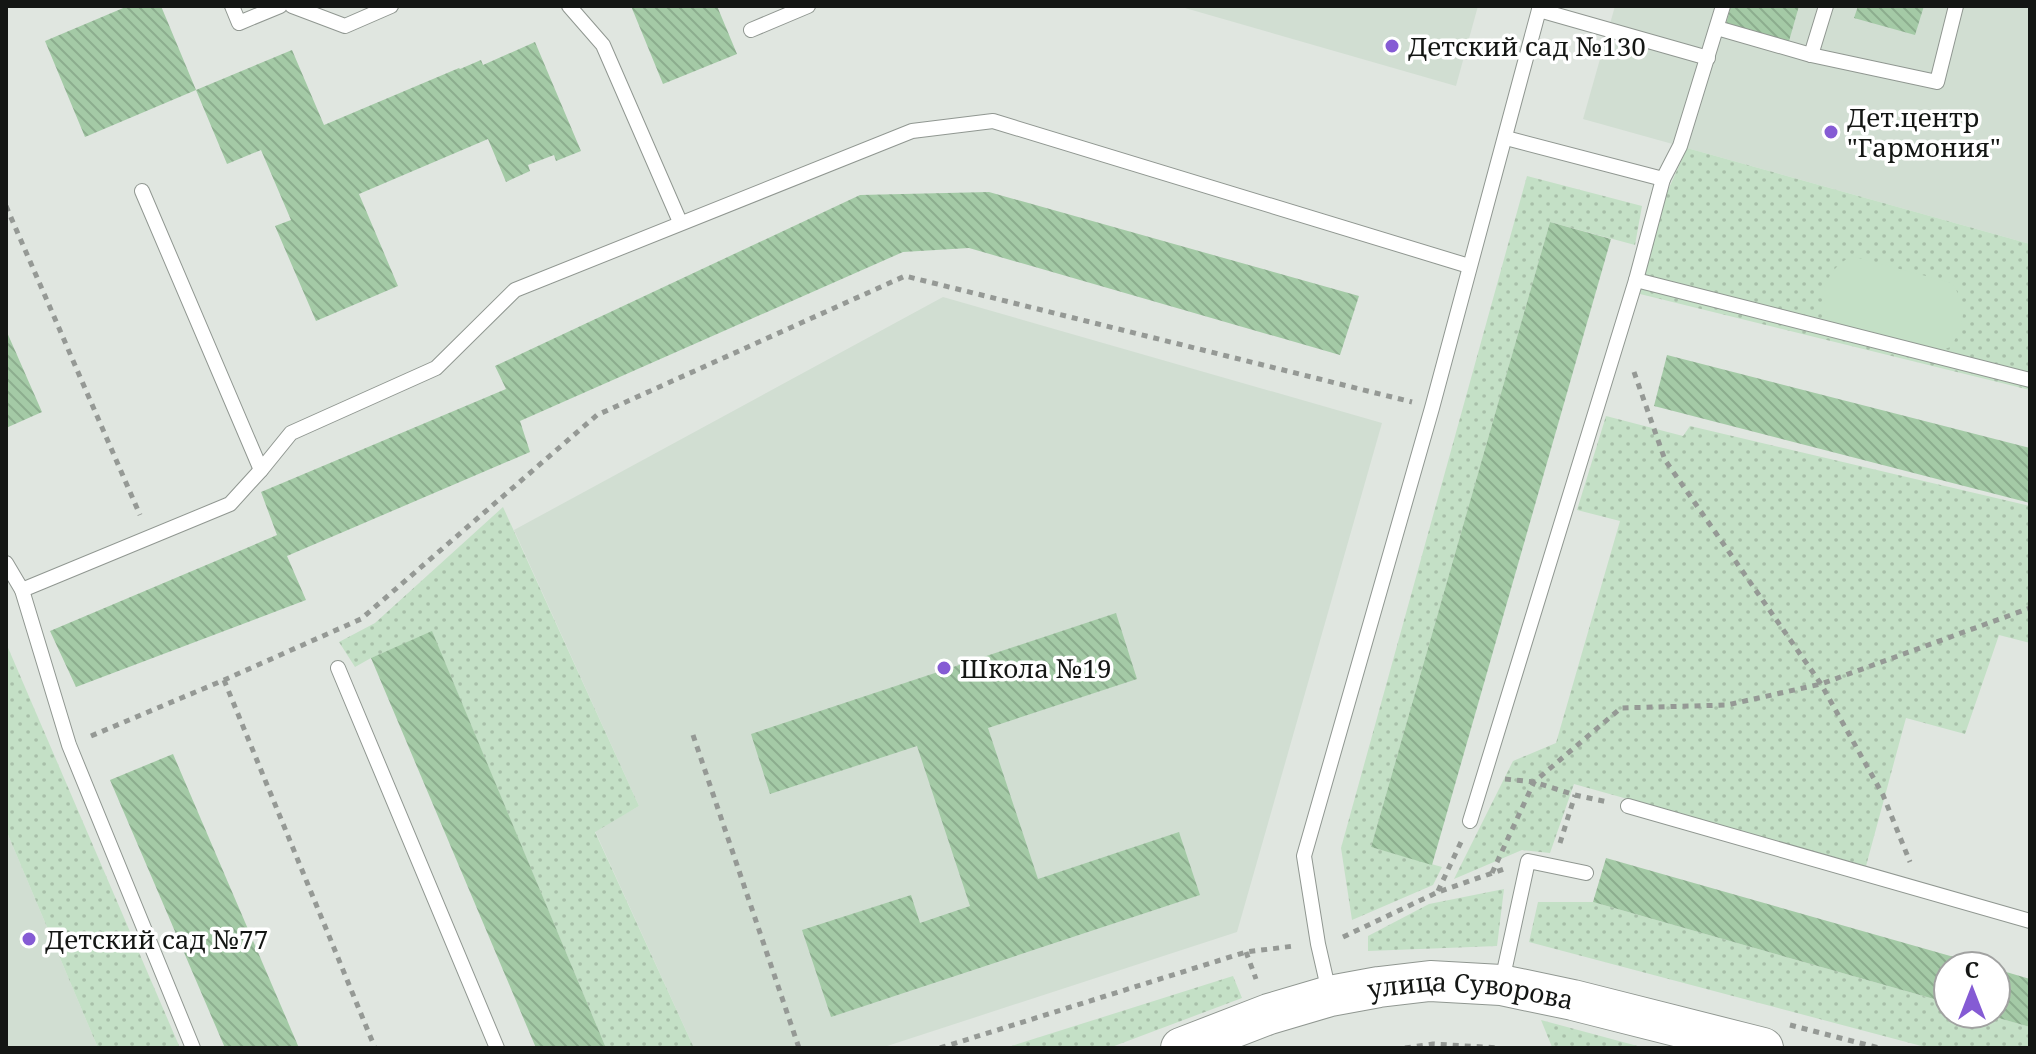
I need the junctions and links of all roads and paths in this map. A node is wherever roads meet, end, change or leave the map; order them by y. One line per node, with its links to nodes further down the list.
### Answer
1 (232, 6): 2 (lane)
2 (280, 6)
3 (292, 6): 4 (lane)
4 (391, 6)
5 (569, 6): 19 (lane)
6 (808, 6): 12 (lane)
7 (1723, 6): 11 (lane)
8 (1826, 6): 13 (lane)
9 (1956, 6): 13 (lane)
10 (1540, 8): 14 (lane); 15 (lane)
11 (1717, 28): 13 (lane); 14 (lane)
12 (751, 30)
13 (1811, 55)
14 (1708, 58): 16 (lane)
15 (1506, 138): 16 (lane); 20 (lane)
16 (1663, 179): 21 (lane)
17 (142, 191): 25 (lane)
18 (6, 206): 26 (path)
19 (680, 222): 20 (lane); 25 (lane)
20 (1469, 266): 24 (lane)
21 (1636, 280): 22 (lane); 23 (lane)
22 (1620, 333): 32 (path); 35 (lane)
23 (2030, 380)
24 (1432, 408): 31 (path); 48 (lane)
25 (261, 470): 26 (lane)
26 (150, 538): 28 (lane)
27 (6, 563): 28 (lane)
28 (22, 590): 34 (lane)
29 (2030, 608): 32 (path)
30 (338, 668): 53 (lane)
31 (224, 680): 34 (path); 52 (path)
32 (1821, 684): 36 (path); 44 (path)
33 (693, 735): 54 (path)
34 (69, 745): 51 (lane)
35 (1484, 777): 36 (path); 39 (lane)
36 (1534, 782): 37 (path); 42 (path)
37 (1575, 795): 38 (path); 41 (path)
38 (1628, 806): 44 (lane)
39 (1470, 821): 45 (path)
40 (1528, 861): 41 (lane); 42 (path); 49 (lane)
41 (1552, 866): 43 (lane)
42 (1492, 873): 45 (path)
43 (1586, 873)
44 (1922, 890): 46 (lane)
45 (1438, 892): 47 (path)
46 (2030, 921)
47 (1343, 937)
48 (1318, 944): 50 (lane); 55 (path)
49 (1501, 985): 50 (main road, улица Суворова); 59 (main road, улица Суворова)
50 (1330, 996): 56 (main road, улица Суворова)
51 (193, 1048)
52 (375, 1048)
53 (497, 1048)
54 (799, 1048)
55 (940, 1048)
56 (1181, 1048)
57 (1405, 1048): 58 (path)
58 (1500, 1048)
59 (1763, 1048)

